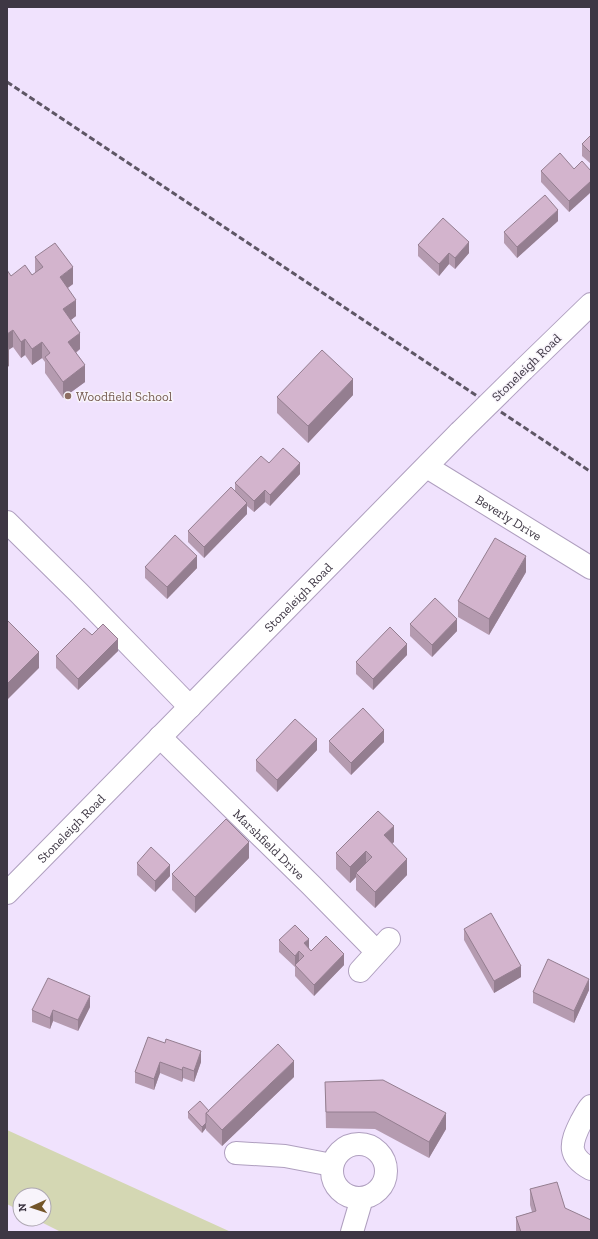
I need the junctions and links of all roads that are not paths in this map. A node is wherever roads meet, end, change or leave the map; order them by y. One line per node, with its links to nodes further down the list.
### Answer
1 (591, 304): 2 (street, Stoneleigh Road, bridge)
2 (427, 467): 4 (street, Beverly Drive); 5 (street, Stoneleigh Road)
3 (7, 522): 5 (street)
4 (591, 568)
5 (190, 707): 6 (street, Stoneleigh Road)
6 (160, 737): 7 (street, Stoneleigh Road); 8 (street, Marshfield Drive)
7 (11, 882)
8 (360, 972)
9 (591, 1106): 12 (street)
10 (236, 1153): 11 (street)
11 (332, 1165): 13 (street); 13 (street)
12 (591, 1169)
13 (362, 1198): 14 (street)
14 (352, 1232)

